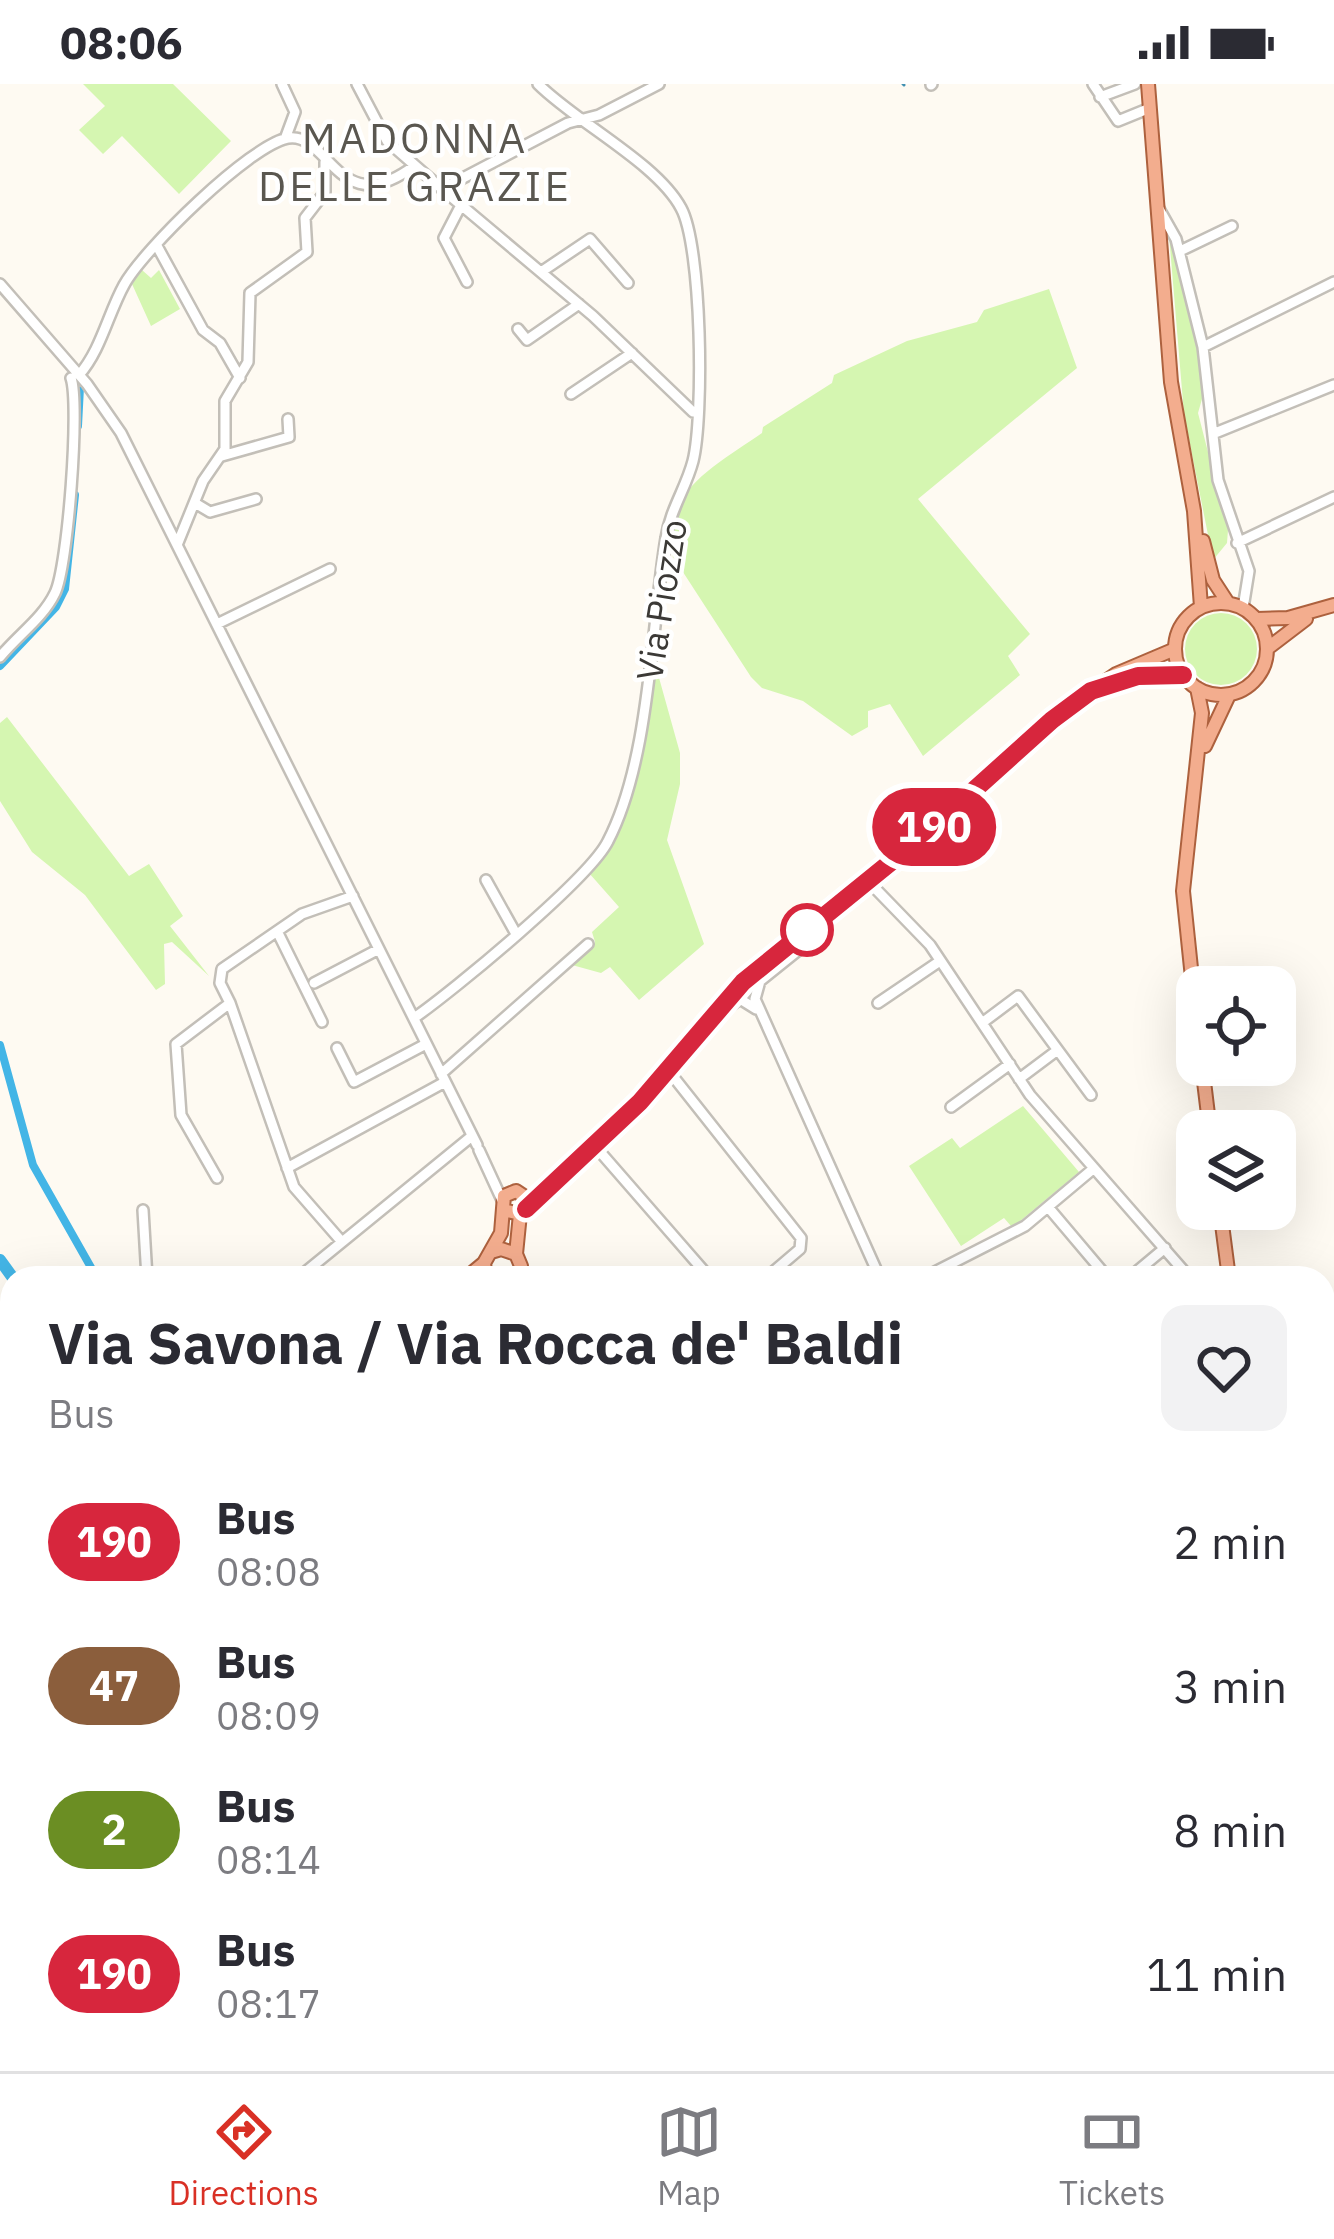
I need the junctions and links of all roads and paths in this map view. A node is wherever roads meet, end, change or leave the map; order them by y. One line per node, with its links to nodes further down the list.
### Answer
1 (282, 84): 13 (street)
2 (357, 84): 15 (street)
3 (538, 84): 10 (street, Via Piozzo)
4 (553, 84): 10 (street)
5 (658, 84): 12 (street)
6 (1093, 84): 9 (street)
7 (1135, 84): 9 (street)
8 (1148, 84): 11 (main road)
9 (1100, 97): 11 (street)
10 (554, 100): 12 (street, Via Piozzo)
11 (1150, 108): 18 (main road)
12 (578, 122): 16 (street); 33 (street, Via Piozzo)
13 (285, 139): 14 (street); 20 (street)
14 (325, 162): 15 (street); 32 (street)
15 (414, 166): 16 (street)
16 (442, 189): 17 (street)
17 (460, 207): 22 (street); 23 (street)
18 (1158, 207): 21 (street); 46 (main road)
19 (1232, 226): 21 (street)
20 (157, 246): 31 (street); 32 (street)
21 (1180, 251): 29 (street)
22 (542, 272): 25 (street); 27 (street)
23 (467, 282)
24 (1334, 282): 29 (street)
25 (628, 283)
26 (0, 284): 31 (street)
27 (579, 304): 28 (street); 30 (street)
28 (518, 329)
29 (1203, 347): 39 (street)
30 (632, 353): 35 (street); 36 (street)
31 (75, 377): 45 (street); 56 (street)
32 (240, 378): 40 (street)
33 (696, 383): 35 (street); 37 (street, Via Piozzo)
34 (1334, 385): 39 (street)
35 (670, 390): 37 (street)
36 (571, 394)
37 (696, 410): 66 (street, Via Piozzo)
38 (288, 419): 40 (street)
39 (1215, 433): 44 (street)
40 (222, 456): 43 (street)
41 (1334, 497): 44 (street)
42 (256, 499): 43 (street)
43 (195, 503): 45 (street)
44 (1238, 543): 51 (street)
45 (177, 545): 53 (street)
46 (1202, 553): 48 (main road); 49 (main road)
47 (330, 569): 53 (street)
48 (1228, 603): 49 (main road); 51 (main road)
49 (1201, 607): 55 (main road)
50 (1328, 607): 52 (main road); 54 (main road)
51 (1243, 608): 52 (main road)
52 (1257, 619): 54 (main road)
53 (218, 624): 64 (street)
54 (1268, 648): 60 (main road)
55 (1175, 649): 57 (main road); 59 (main road)
56 (0, 657)
57 (1183, 675): 58 (main road); 59 (main road)
58 (1197, 688): 60 (main road); 61 (main road)
59 (1091, 691): 63 (main road)
60 (1229, 694): 61 (main road)
61 (1196, 776): 71 (main road)
62 (486, 880): 66 (street)
63 (868, 881): 65 (main road); 70 (street)
64 (353, 896): 67 (street); 69 (street)
65 (819, 920): 75 (street); 78 (main road)
66 (514, 932): 76 (street, Via Piozzo)
67 (278, 933): 73 (street); 77 (street)
68 (588, 944): 85 (street)
69 (380, 949): 72 (street); 76 (street)
70 (940, 961): 74 (street); 79 (street)
71 (1191, 966)
72 (314, 983)
73 (230, 1003): 92 (street); 94 (street)
74 (878, 1003)
75 (760, 1013): 78 (street); 114 (street)
76 (414, 1018): 80 (street)
77 (322, 1022)
78 (706, 1022): 84 (main road)
79 (982, 1023): 82 (street); 83 (street)
80 (426, 1044): 81 (street); 85 (street)
81 (338, 1048)
82 (1055, 1052): 86 (street); 87 (street)
83 (1010, 1064): 86 (street); 88 (street)
84 (668, 1070): 90 (main road); 113 (street)
85 (443, 1078): 89 (street); 92 (street)
86 (1019, 1078): 91 (street)
87 (1091, 1095)
88 (951, 1107)
89 (476, 1144): 95 (street); 102 (street)
90 (595, 1146): 93 (main road); 112 (street)
91 (1090, 1166): 98 (street); 103 (street)
92 (287, 1168): 102 (street)
93 (562, 1174): 96 (main road); 100 (main road)
94 (218, 1178)
95 (494, 1178): 96 (street); 97 (street)
96 (517, 1191): 97 (main road); 100 (main road)
97 (503, 1205): 100 (main road); 105 (main road)
98 (1048, 1207): 115 (street); 116 (street)
99 (143, 1210): 106 (street)
100 (523, 1212): 104 (main road)
101 (1223, 1230): 119 (main road)
102 (342, 1242): 107 (street)
103 (1165, 1249): 117 (street); 118 (street)
104 (517, 1256): 105 (main road); 110 (main road); 111 (street)
105 (488, 1257): 108 (main road); 109 (main road)
106 (146, 1266)
107 (313, 1266)
108 (479, 1266)
109 (487, 1266)
110 (518, 1266)
111 (529, 1266)
112 (700, 1266)
113 (779, 1266)
114 (875, 1266)
115 (958, 1266)
116 (1098, 1266)
117 (1144, 1266)
118 (1180, 1266)
119 (1227, 1266)

